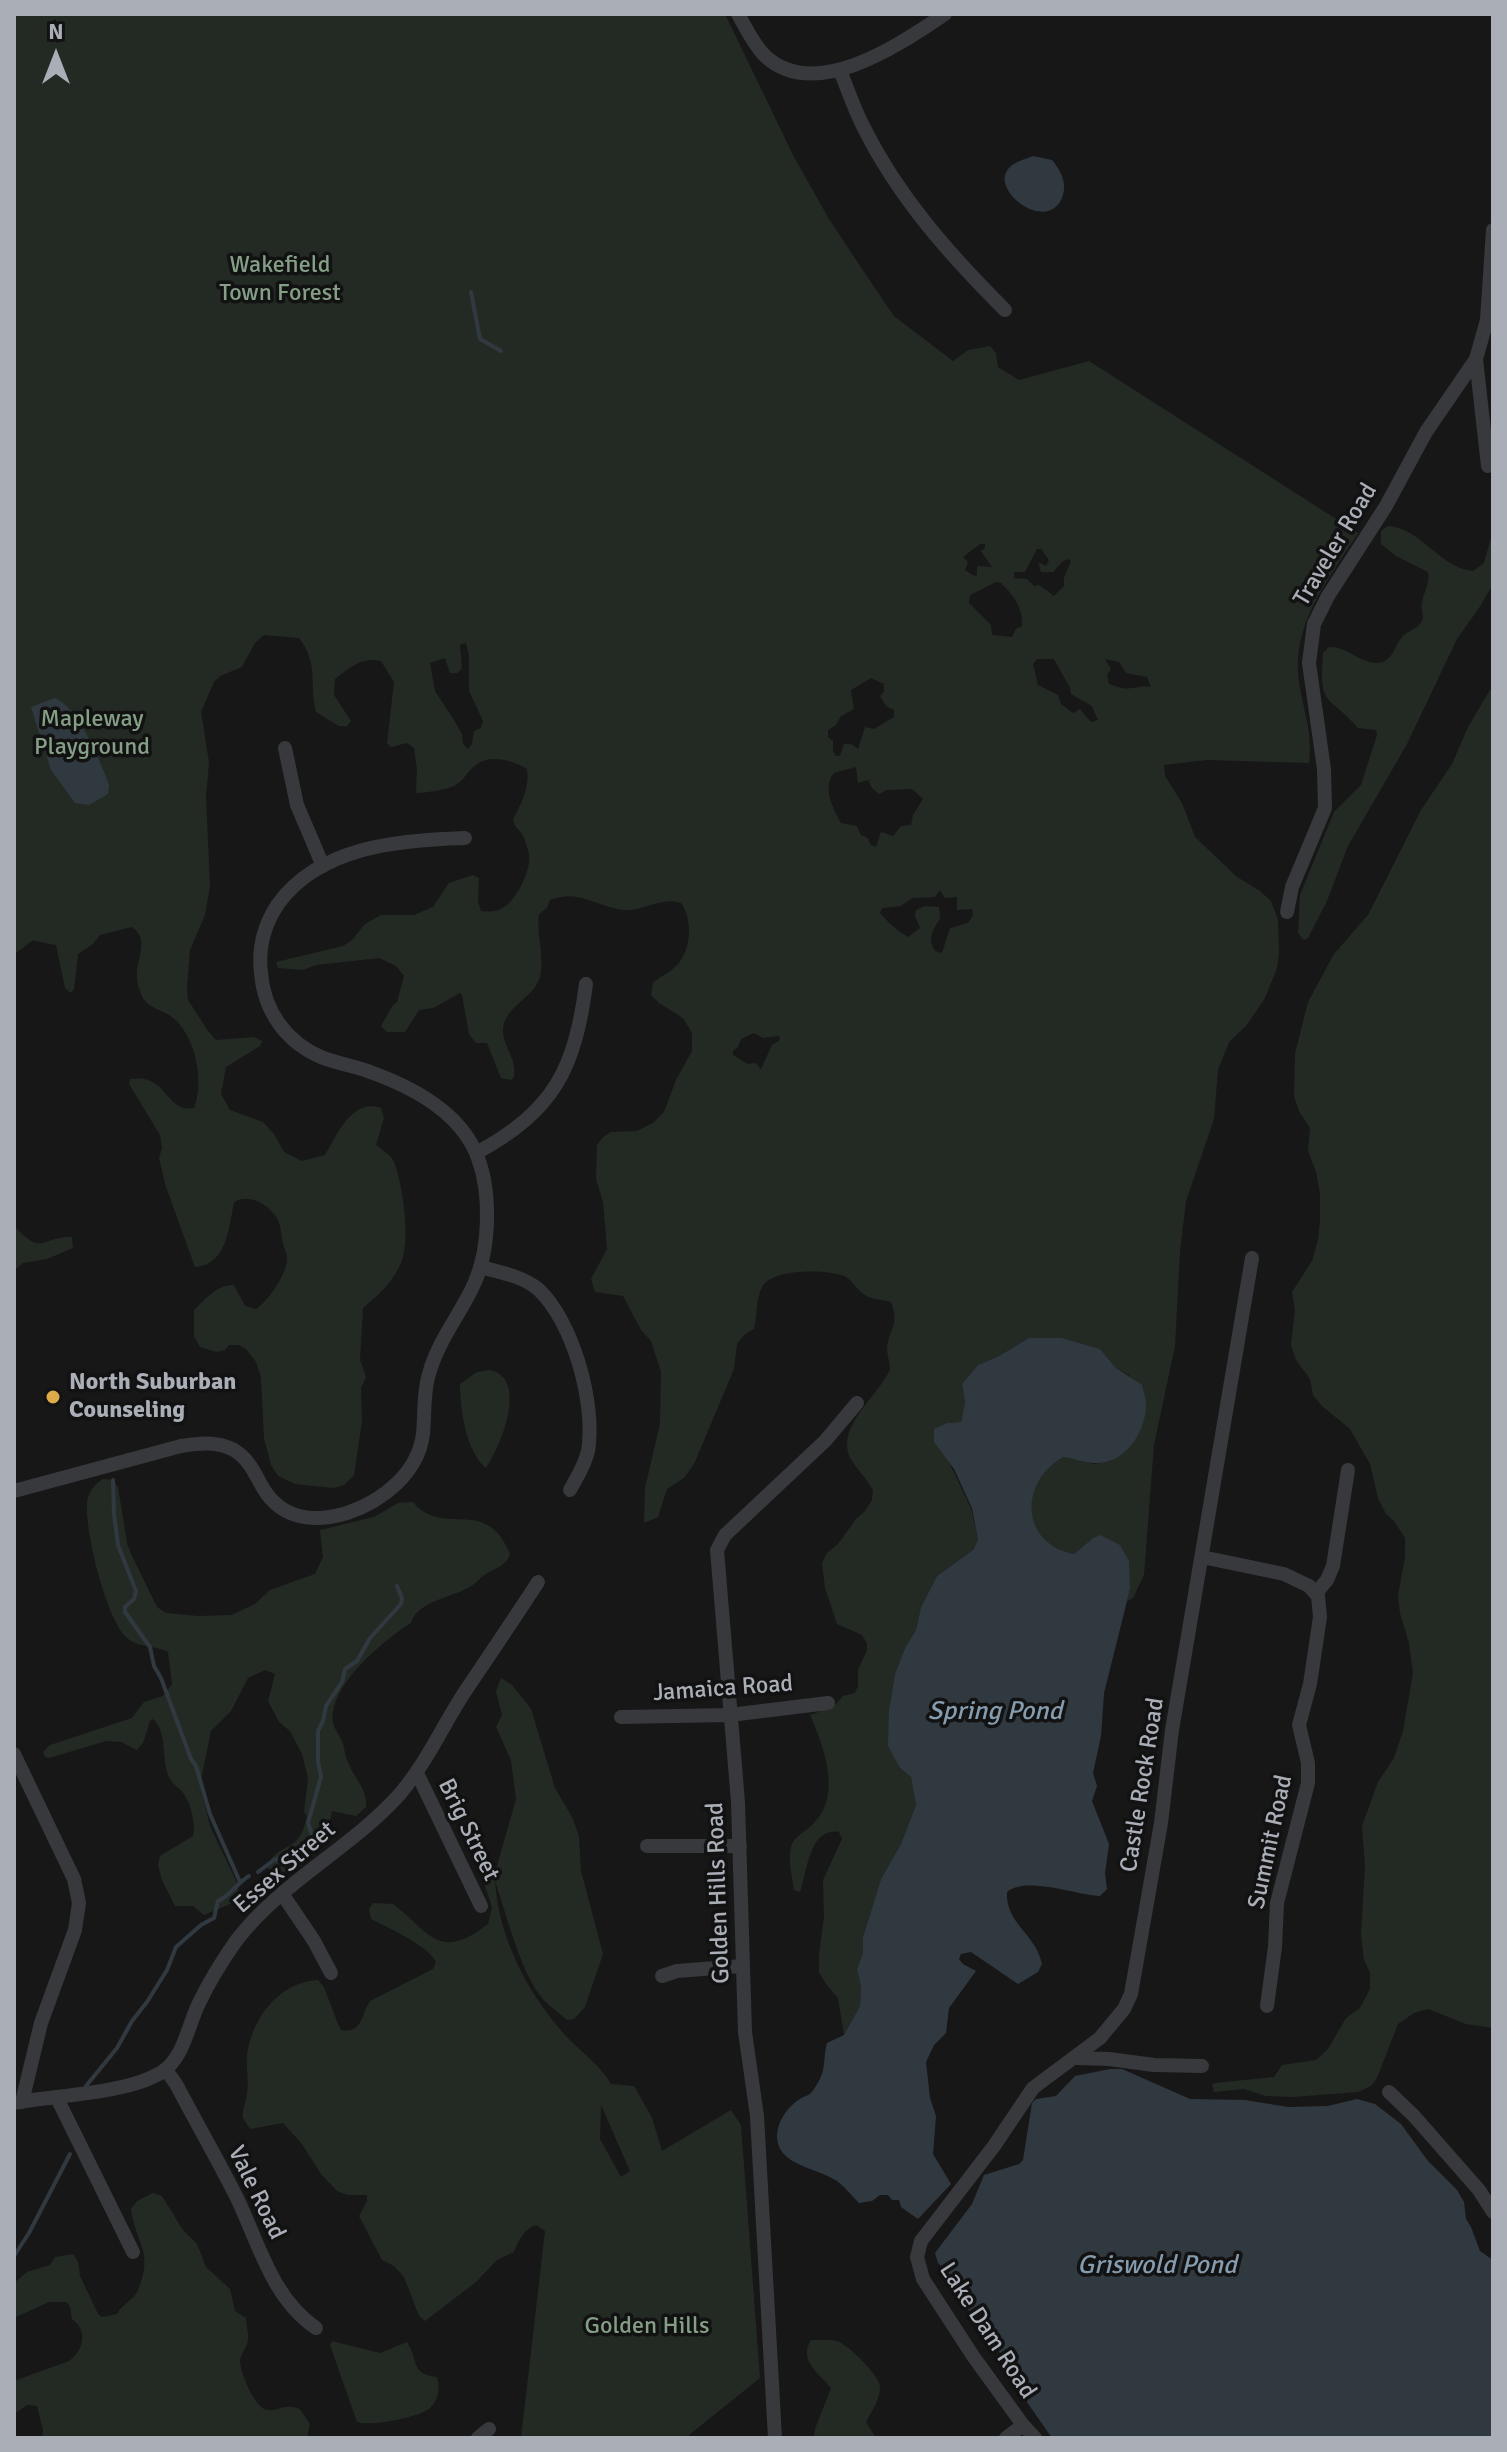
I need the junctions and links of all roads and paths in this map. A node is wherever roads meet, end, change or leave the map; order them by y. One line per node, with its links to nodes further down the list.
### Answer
1 (738, 14): 3 (street)
2 (945, 14): 3 (street)
3 (840, 70): 5 (street)
4 (1493, 230): 6 (street)
5 (1005, 310)
6 (1476, 359): 7 (street); 11 (street, Traveler Road)
7 (1488, 466)
8 (285, 748): 10 (street)
9 (465, 838): 10 (street)
10 (323, 866): 13 (street)
11 (1287, 912)
12 (586, 984): 13 (street)
13 (476, 1153): 15 (street)
14 (1252, 1258): 20 (street, Castle Rock Road)
15 (480, 1267): 18 (street); 19 (street)
16 (857, 1403): 24 (street, Golden Hills Road)
17 (1348, 1470): 22 (street)
18 (570, 1490)
19 (14, 1491)
20 (1202, 1557): 22 (street); 37 (street, Castle Rock Road)
21 (538, 1582): 27 (street, Essex Street)
22 (1316, 1593): 36 (street, Summit Road)
23 (828, 1703): 24 (street, Jamaica Road)
24 (730, 1715): 25 (street, Jamaica Road); 30 (street, Golden Hills Road)
25 (621, 1717)
26 (14, 1754): 28 (street)
27 (417, 1773): 31 (street, Essex Street); 32 (street, Brig Street)
28 (21, 1789): 42 (street)
29 (647, 1846): 30 (street)
30 (740, 1846): 33 (street, Golden Hills Road)
31 (283, 1895): 34 (street); 39 (street, Essex Street)
32 (481, 1906)
33 (742, 1966): 35 (street); 48 (street, Golden Hills Road)
34 (331, 1973)
35 (662, 1976)
36 (1267, 2006)
37 (1077, 2058): 38 (street); 44 (street, Castle Rock Road)
38 (1202, 2066)
39 (166, 2070): 41 (street); 46 (street, Vale Road)
40 (1389, 2092): 43 (street)
41 (57, 2098): 42 (street); 45 (street)
42 (18, 2102)
43 (1491, 2203)
44 (921, 2241): 47 (street, Lake Dam Road)
45 (133, 2252)
46 (316, 2328)
47 (1023, 2425): 49 (street); 50 (street, Lake Dam Road)
48 (775, 2438)
49 (1006, 2438)
50 (1035, 2438)

